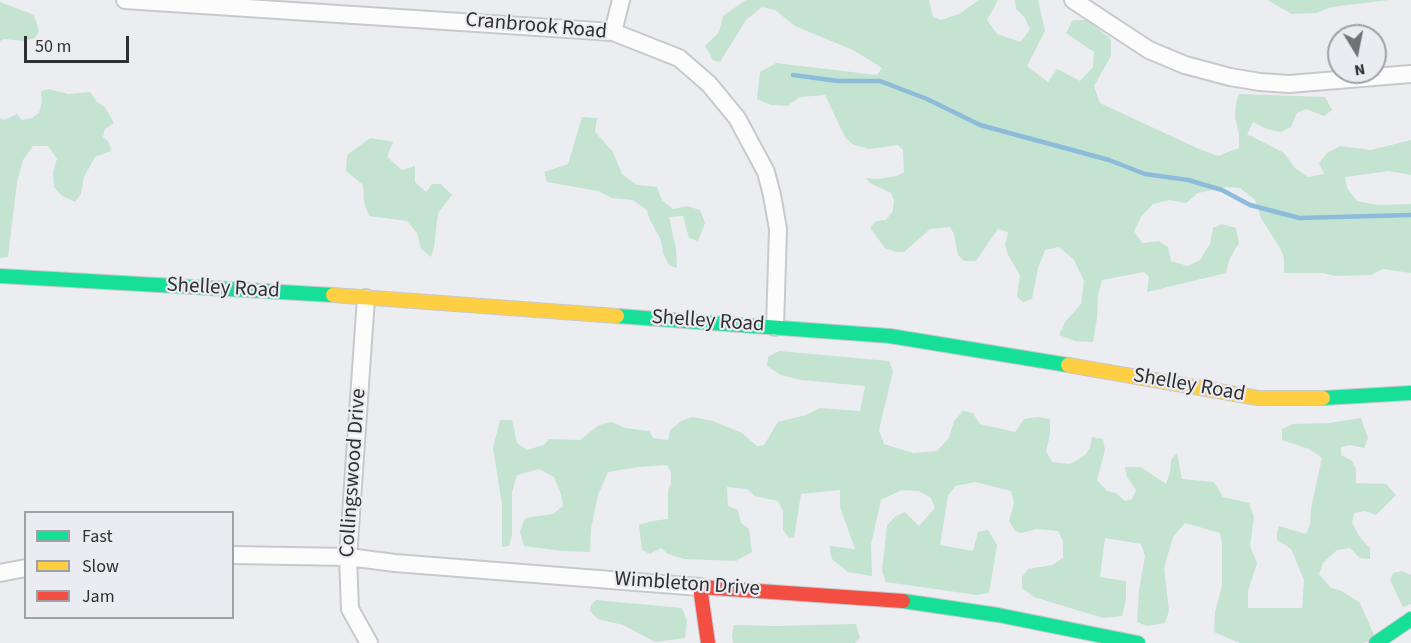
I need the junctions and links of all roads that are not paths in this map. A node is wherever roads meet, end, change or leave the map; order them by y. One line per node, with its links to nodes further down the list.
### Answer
1 (125, 0): 4 (street, Cranbrook Road)
2 (621, 0): 4 (street)
3 (1073, 0): 5 (street)
4 (613, 32): 8 (street, Cranbrook Road)
5 (1411, 74)
6 (0, 276): 7 (street, Shelley Road)
7 (366, 298): 8 (street, Shelley Road); 11 (street, Collingswood Drive)
8 (775, 327): 9 (street, Shelley Road)
9 (1411, 393)
10 (234, 555): 11 (street, Wimbleton Drive)
11 (348, 557): 14 (street, Wimbleton Drive); 16 (street, Collingswood Drive)
12 (24, 568): 13 (street)
13 (0, 573)
14 (700, 587): 17 (street); 18 (street, Wimbleton Drive)
15 (1411, 619): 19 (street)
16 (369, 643)
17 (708, 643)
18 (1138, 643)
19 (1376, 643)

